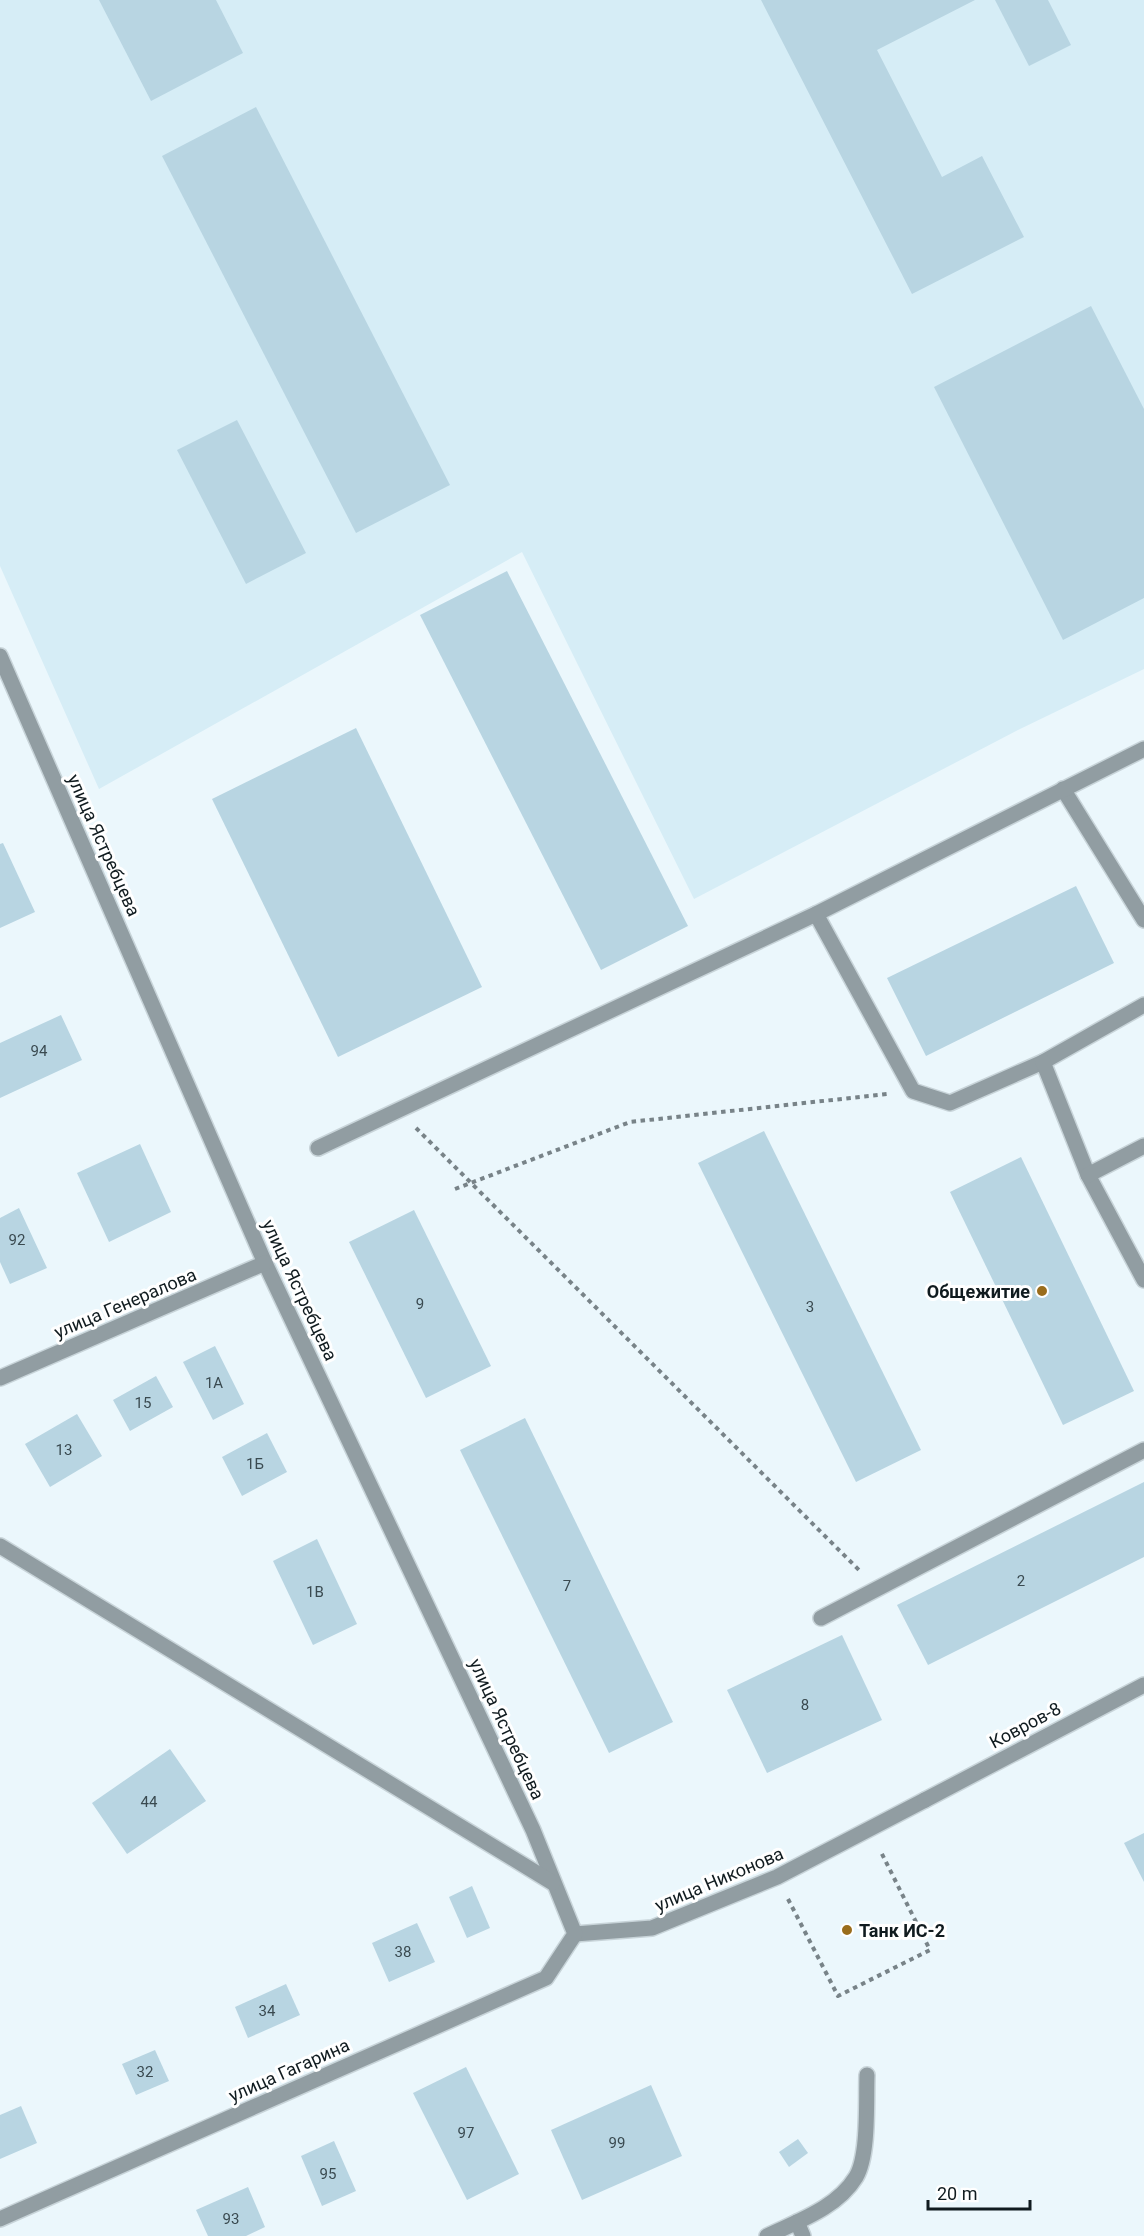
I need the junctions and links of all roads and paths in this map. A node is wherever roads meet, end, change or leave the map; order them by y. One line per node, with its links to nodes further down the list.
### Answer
1 (0, 656): 15 (street, улица Ястребцева)
2 (1144, 749): 3 (street)
3 (1063, 789): 4 (street); 5 (street)
4 (816, 914): 8 (street); 9 (street)
5 (1144, 920)
6 (1144, 1005): 7 (street)
7 (1043, 1062): 8 (street); 12 (street)
8 (913, 1091): 13 (path)
9 (397, 1108): 11 (street); 13 (path)
10 (1144, 1146): 12 (street)
11 (318, 1148)
12 (1088, 1175): 16 (street)
13 (471, 1183): 14 (path); 20 (path)
14 (455, 1189)
15 (265, 1263): 17 (street, улица Генералова); 25 (street, улица Ястребцева)
16 (1144, 1280)
17 (0, 1378)
18 (1144, 1450): 20 (street)
19 (0, 1546): 25 (street)
20 (878, 1590): 21 (street)
21 (821, 1618)
22 (1144, 1685): 23 (street, Ковров-8)
23 (870, 1830): 24 (street, улица Никонова); 24 (path)
24 (777, 1877): 26 (street, улица Никонова)
25 (553, 1883): 26 (street, улица Ястребцева)
26 (575, 1935): 28 (street, улица Гагарина)
27 (867, 2075): 29 (street)
28 (0, 2219)
29 (800, 2229): 30 (street)
30 (767, 2236)

